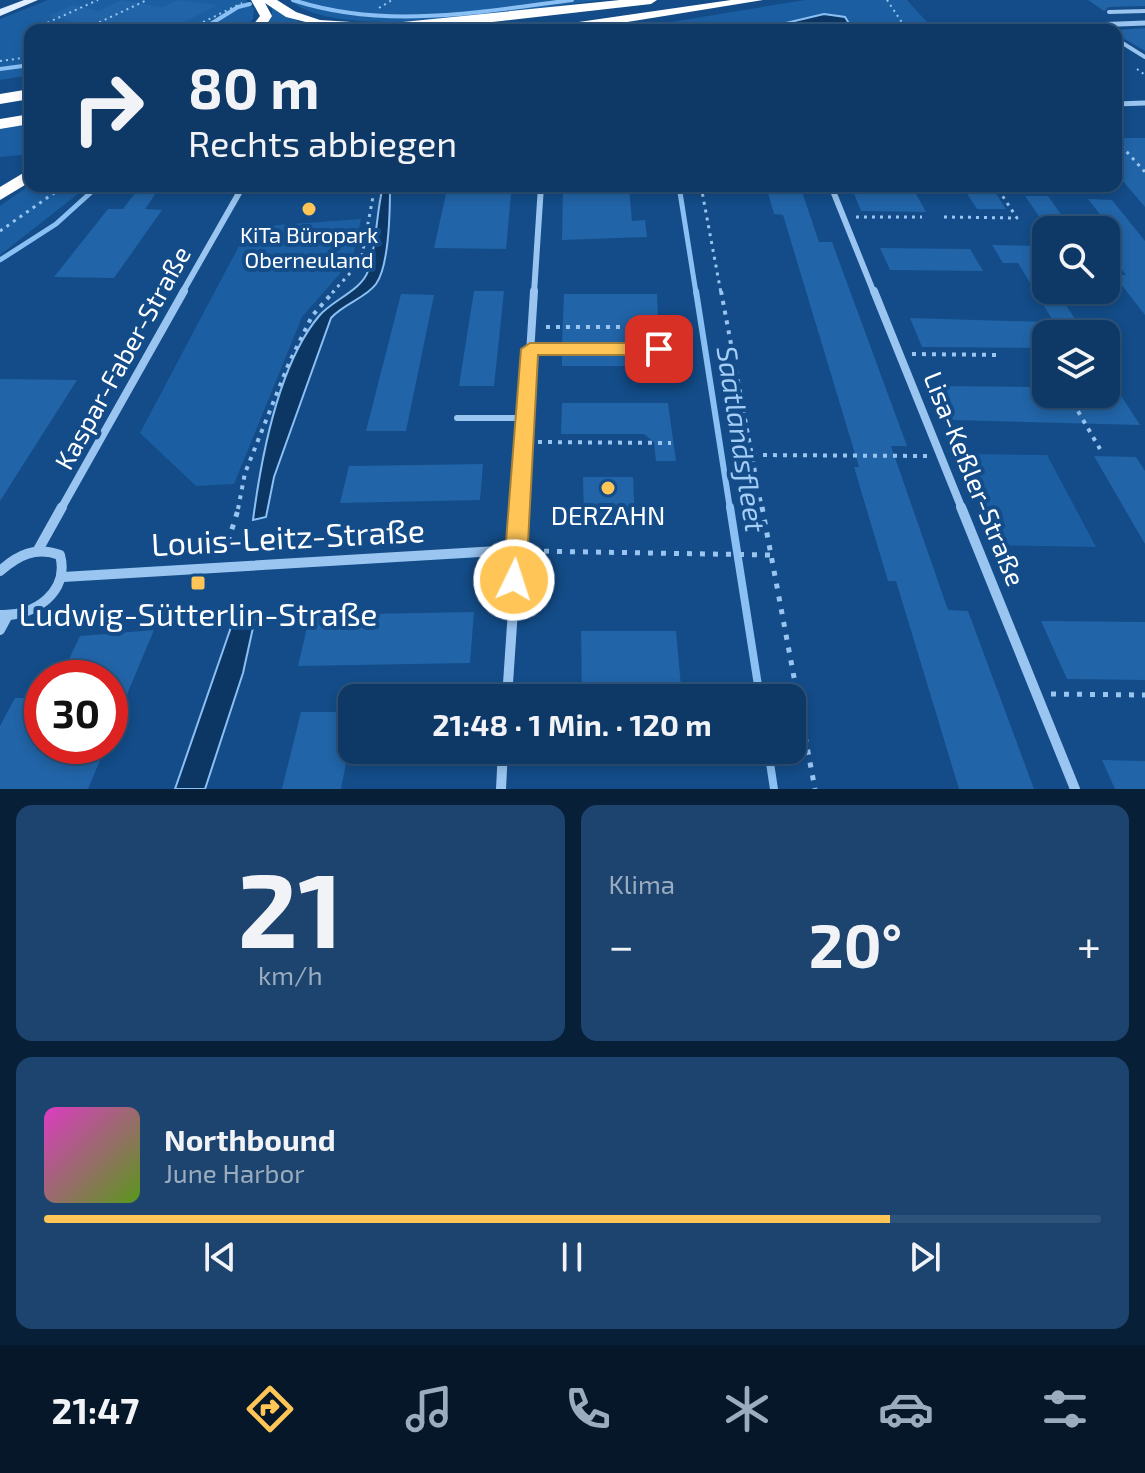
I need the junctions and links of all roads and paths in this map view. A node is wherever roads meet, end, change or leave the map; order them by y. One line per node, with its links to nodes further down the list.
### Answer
1 (14, 0): 13 (main road)
2 (33, 0): 18 (main road)
3 (98, 0): 22 (path)
4 (147, 0): 23 (path)
5 (230, 0): 14 (path)
6 (269, 0): 26 (highway)
7 (392, 0): 15 (path)
8 (651, 0): 19 (highway)
9 (681, 0): 29 (highway)
10 (757, 0): 20 (highway)
11 (887, 0): 32 (path)
12 (253, 1): 14 (path); 25 (highway)
13 (0, 5)
14 (234, 5): 24 (path)
15 (379, 8)
16 (1145, 11): 17 (lane)
17 (1109, 12)
18 (0, 13)
19 (509, 17): 27 (highway); 28 (highway)
20 (609, 22): 30 (highway); 31 (highway)
21 (1145, 23): 33 (street)
22 (45, 24)
23 (96, 24)
24 (198, 24)
25 (260, 24)
26 (323, 24)
27 (372, 24)
28 (457, 24)
29 (518, 24)
30 (594, 24)
31 (600, 24)
32 (903, 24)
33 (1120, 24)
34 (1122, 43): 35 (lane)
35 (1145, 57)
36 (24, 58): 37 (path)
37 (0, 59)
38 (24, 84): 39 (highway)
39 (0, 87)
40 (24, 95): 41 (highway)
41 (0, 99)
42 (1145, 103): 43 (street)
43 (1122, 104)
44 (24, 107): 45 (highway)
45 (0, 110)
46 (24, 120): 47 (highway)
47 (0, 124)
48 (1122, 147): 49 (path)
49 (1145, 172)
50 (24, 178): 58 (highway)
51 (55, 192): 62 (path)
52 (240, 192): 77 (street, Kaspar-Faber-Straße)
53 (374, 192): 80 (path)
54 (541, 192): 63 (street)
55 (702, 192): 75 (path)
56 (834, 192): 59 (street, Lisa-Keßler-Straße)
57 (1000, 192): 61 (path)
58 (0, 195)
59 (844, 217): 60 (path); 67 (street, Lisa-Keßler-Straße)
60 (922, 217)
61 (944, 217)
62 (0, 231)
63 (531, 327): 64 (path); 65 (street)
64 (659, 327)
65 (530, 349): 66 (lane); 71 (street)
66 (659, 349)
67 (899, 354): 68 (path); 76 (street, Lisa-Keßler-Straße)
68 (1002, 355)
69 (1076, 408): 74 (path)
70 (457, 418): 71 (lane)
71 (525, 418): 72 (street)
72 (524, 442): 73 (path); 78 (street)
73 (671, 443)
74 (1100, 449)
75 (753, 455): 76 (path); 79 (path)
76 (941, 456): 86 (street, Lisa-Keßler-Straße)
77 (38, 550): 81 (street); 82 (street)
78 (516, 550): 79 (path); 80 (street, Louis-Leitz-Straße); 85 (street)
79 (770, 555): 90 (path)
80 (220, 568): 82 (street, Louis-Leitz-Straße)
81 (0, 571)
82 (63, 577): 83 (street)
83 (4, 616): 84 (street)
84 (0, 630)
85 (508, 684)
86 (1037, 694): 87 (path); 91 (street, Lisa-Keßler-Straße)
87 (1145, 695)
88 (502, 764): 89 (street)
89 (501, 789)
90 (815, 789)
91 (1075, 789)

